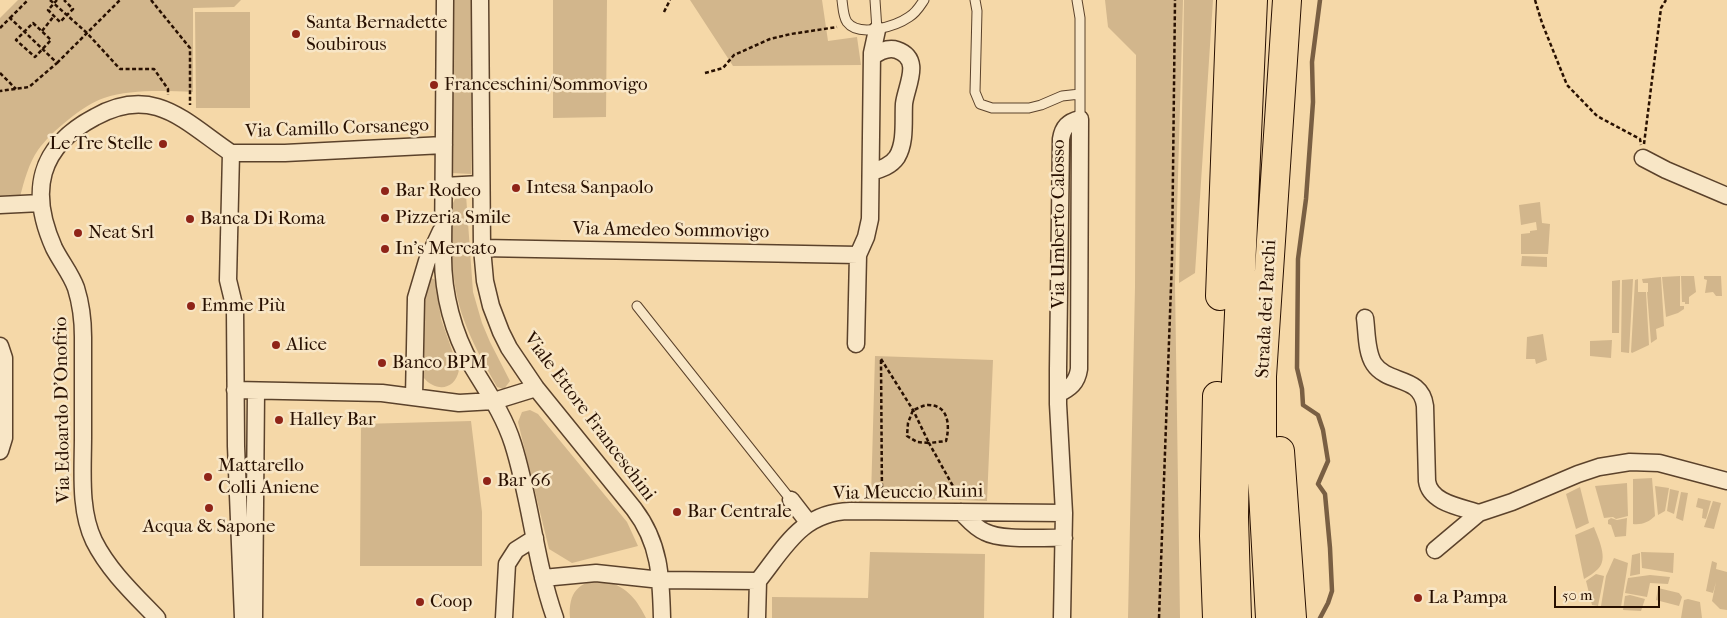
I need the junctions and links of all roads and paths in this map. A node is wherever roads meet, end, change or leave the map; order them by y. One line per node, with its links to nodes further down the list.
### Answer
1 (28, 0): 25 (path)
2 (50, 0): 21 (path)
3 (58, 0): 21 (path)
4 (64, 0): 23 (path)
5 (120, 0): 31 (path)
6 (151, 0): 42 (path)
7 (445, 0): 43 (street)
8 (480, 0): 47 (street, Viale Ettore Franceschini)
9 (670, 0): 22 (path)
10 (842, 0): 26 (lane)
11 (875, 0): 28 (lane)
12 (924, 0): 28 (lane)
13 (976, 0): 39 (lane)
14 (1076, 0): 39 (lane)
15 (1175, 0): 91 (path)
16 (1231, 0): 92 (highway)
17 (1254, 0): 93 (highway, Strada dei Parchi)
18 (1287, 0): 53 (highway, Strada dei Parchi)
19 (1535, 0): 45 (path)
20 (1666, 0): 45 (path)
21 (54, 4): 23 (path); 24 (path)
22 (664, 12)
23 (67, 15): 24 (path); 31 (path)
24 (54, 16): 29 (path)
25 (10, 18): 27 (path); 30 (path)
26 (848, 24): 28 (lane); 36 (path)
27 (0, 28)
28 (877, 30): 33 (street)
29 (42, 31): 30 (path); 32 (path)
30 (24, 32): 32 (path); 32 (path)
31 (87, 33): 34 (path); 40 (path)
32 (42, 49): 34 (path)
33 (872, 57): 46 (street); 46 (street)
34 (57, 63): 37 (path)
35 (0, 73): 37 (path)
36 (705, 73)
37 (16, 89): 38 (path)
38 (0, 90)
39 (1080, 94): 41 (lane)
40 (168, 110): 42 (street, Via Edoardo D'Onofrio); 50 (street, Via Edoardo D'Onofrio)
41 (1080, 119): 56 (street, Via Umberto Calosso); 57 (street, Via Umberto Calosso)
42 (189, 123): 44 (street, Via Edoardo D'Onofrio)
43 (444, 145): 44 (street, Via Camillo Corsanego); 48 (street)
44 (231, 154): 63 (street)
45 (1643, 158): 49 (street)
46 (871, 172): 55 (street)
47 (481, 184): 48 (street); 54 (street, Viale Ettore Franceschini)
48 (444, 186): 52 (street)
49 (1727, 196)
50 (41, 203): 51 (street); 84 (street, Via Edoardo D'Onofrio)
51 (0, 205)
52 (443, 227): 66 (street); 67 (street)
53 (1271, 242): 94 (highway, Strada dei Parchi); 95 (highway)
54 (482, 248): 55 (street, Via Amedeo Sommovigo); 62 (street, Viale Ettore Franceschini)
55 (858, 255): 60 (street)
56 (1059, 276): 57 (street); 65 (street, Via Umberto Calosso)
57 (1079, 276): 65 (street, Via Umberto Calosso)
58 (637, 306): 72 (lane)
59 (1365, 318): 76 (street)
60 (856, 344)
61 (0, 346): 70 (street)
62 (536, 388): 67 (street); 82 (street, Viale Ettore Franceschini)
63 (236, 390): 64 (street); 85 (street)
64 (256, 391): 66 (street); 85 (street)
65 (1058, 394): 75 (street, Via Umberto Calosso)
66 (414, 397): 67 (street)
67 (494, 401): 78 (street)
68 (913, 410): 69 (path); 69 (path); 69 (path); 73 (path)
69 (930, 443): 74 (path)
70 (0, 451)
71 (1727, 481): 76 (street)
72 (791, 500): 77 (street)
73 (882, 511): 74 (street, Via Meuccio Ruini); 77 (street, Via Meuccio Ruini)
74 (964, 512): 75 (street, Via Meuccio Ruini); 79 (street)
75 (1064, 513): 79 (street, Via Umberto Calosso)
76 (1478, 513): 80 (street)
77 (808, 522): 83 (street, Via Meuccio Ruini)
78 (535, 538): 81 (street); 86 (street)
79 (1064, 538): 90 (street, Via Umberto Calosso)
80 (1435, 550)
81 (543, 578): 82 (street); 87 (street)
82 (661, 580): 83 (street); 88 (street, Viale Ettore Franceschini)
83 (758, 581): 89 (street)
84 (157, 618)
85 (247, 618)
86 (504, 618)
87 (555, 618)
88 (662, 618)
89 (757, 618)
90 (1062, 618)
91 (1159, 618)
92 (1217, 618)
93 (1237, 618)
94 (1270, 618)
95 (1292, 618)

